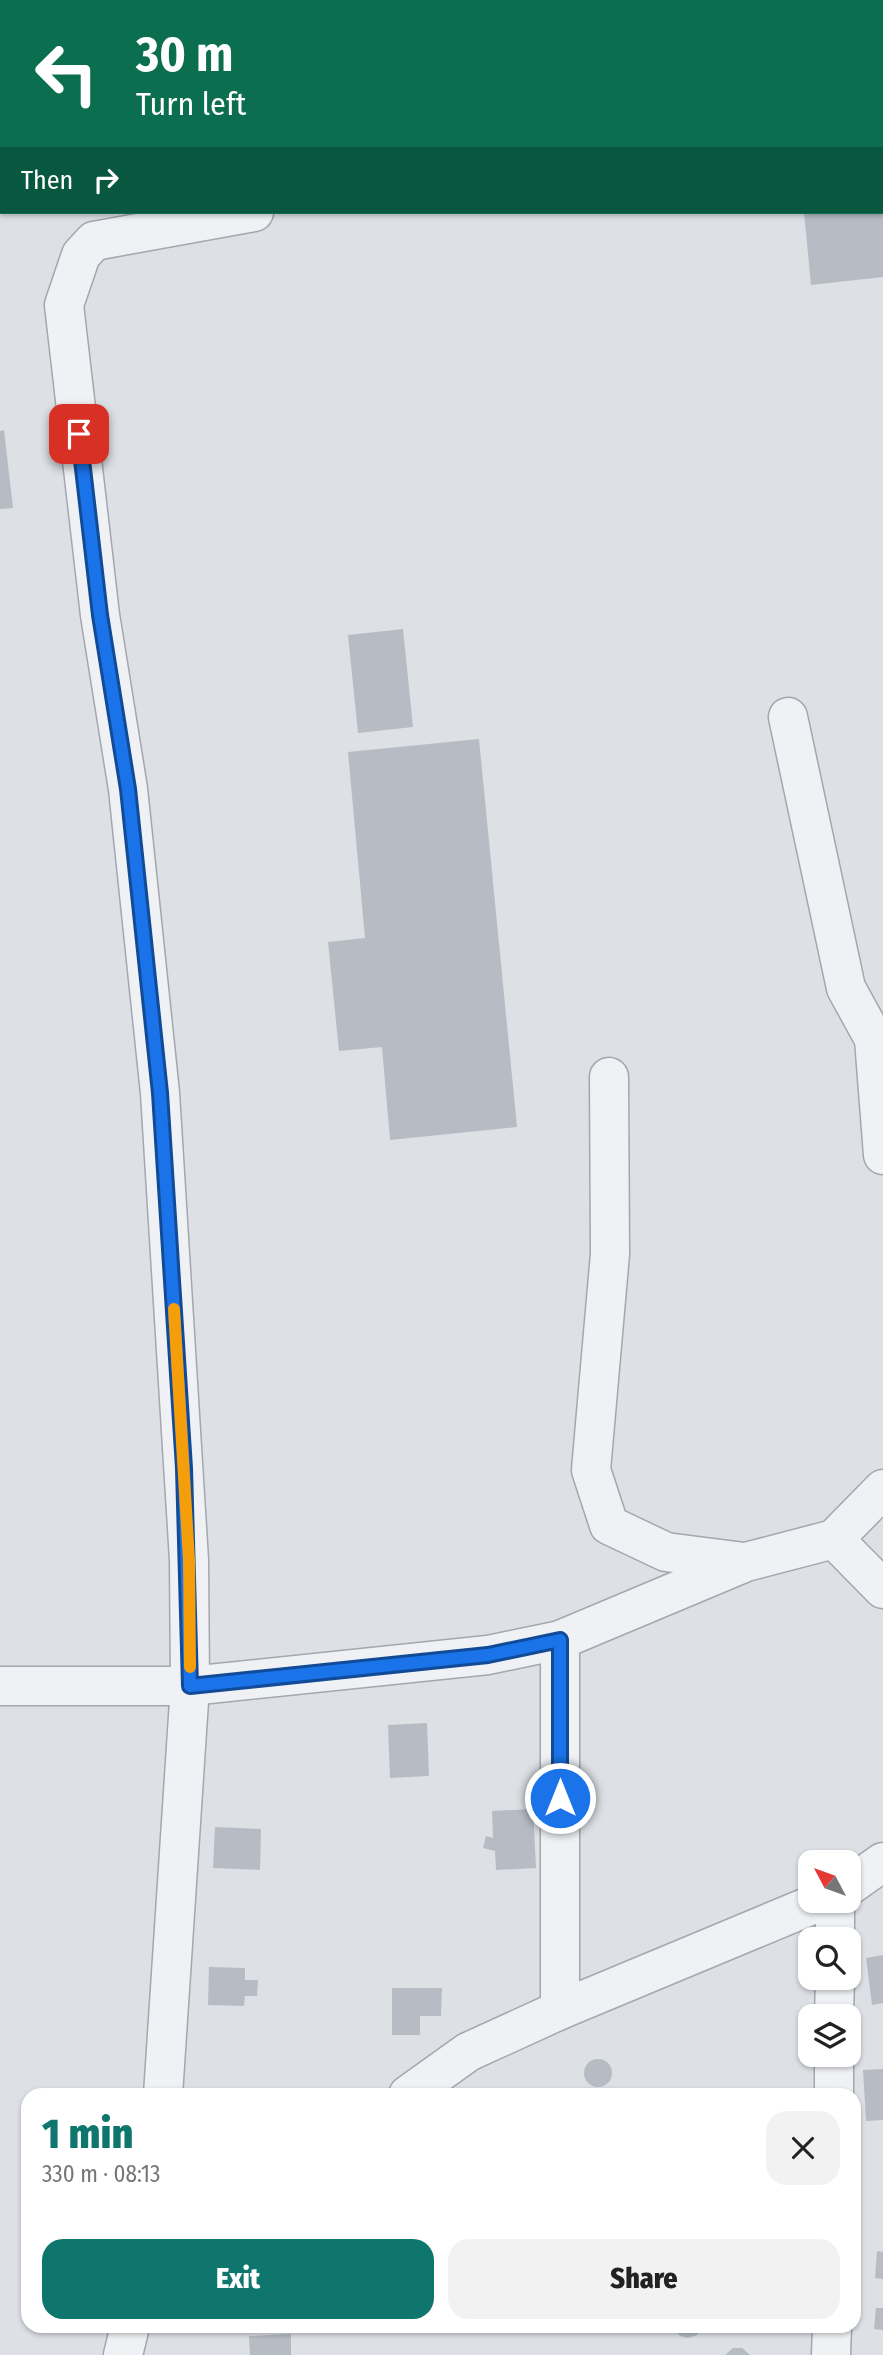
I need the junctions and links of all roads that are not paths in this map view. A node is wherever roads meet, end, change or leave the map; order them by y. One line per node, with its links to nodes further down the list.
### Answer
1 (243, 214): 11 (street)
2 (788, 717): 4 (street)
3 (609, 1077): 7 (street)
4 (883, 1154)
5 (883, 1489): 6 (street)
6 (834, 1539): 7 (street); 8 (street)
7 (746, 1562): 9 (street)
8 (883, 1589)
9 (560, 1640): 11 (street); 15 (street)
10 (0, 1686): 11 (street)
11 (190, 1686): 17 (street)
12 (883, 1861): 13 (street)
13 (861, 1877)
14 (798, 1911): 15 (street)
15 (560, 2010): 18 (street)
16 (834, 2067): 19 (street)
17 (163, 2088)
18 (418, 2088)
19 (834, 2088)
20 (128, 2333): 22 (street)
21 (832, 2333): 23 (street)
22 (123, 2355)
23 (831, 2355)

